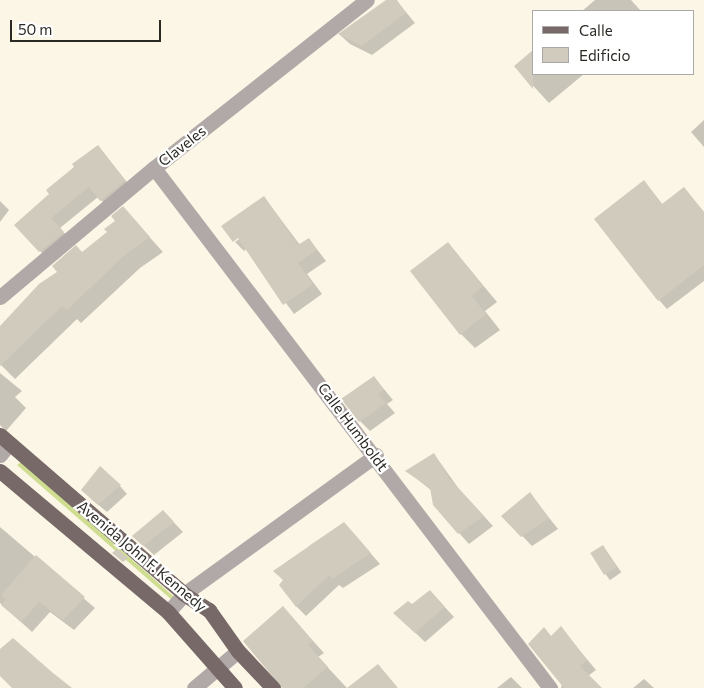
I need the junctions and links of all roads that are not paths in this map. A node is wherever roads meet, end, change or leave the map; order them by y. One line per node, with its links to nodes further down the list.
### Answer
1 (367, 0): 2 (street, Claveles)
2 (154, 168): 3 (street, Claveles); 5 (street, Calle Humboldt)
3 (0, 297)
4 (3, 445): 7 (main road, Avenida John F. Kennedy)
5 (376, 455): 7 (street); 14 (street, Calle Humboldt)
6 (0, 471): 8 (main road, Avenida John F. Kennedy)
7 (184, 594): 8 (street); 9 (main road, Avenida John F. Kennedy)
8 (168, 612): 10 (main road, Avenida John F. Kennedy)
9 (238, 651): 10 (street); 13 (main road, Avenida John F. Kennedy)
10 (217, 666): 11 (street); 12 (main road, Avenida John F. Kennedy)
11 (194, 688)
12 (235, 688)
13 (272, 688)
14 (550, 688)

